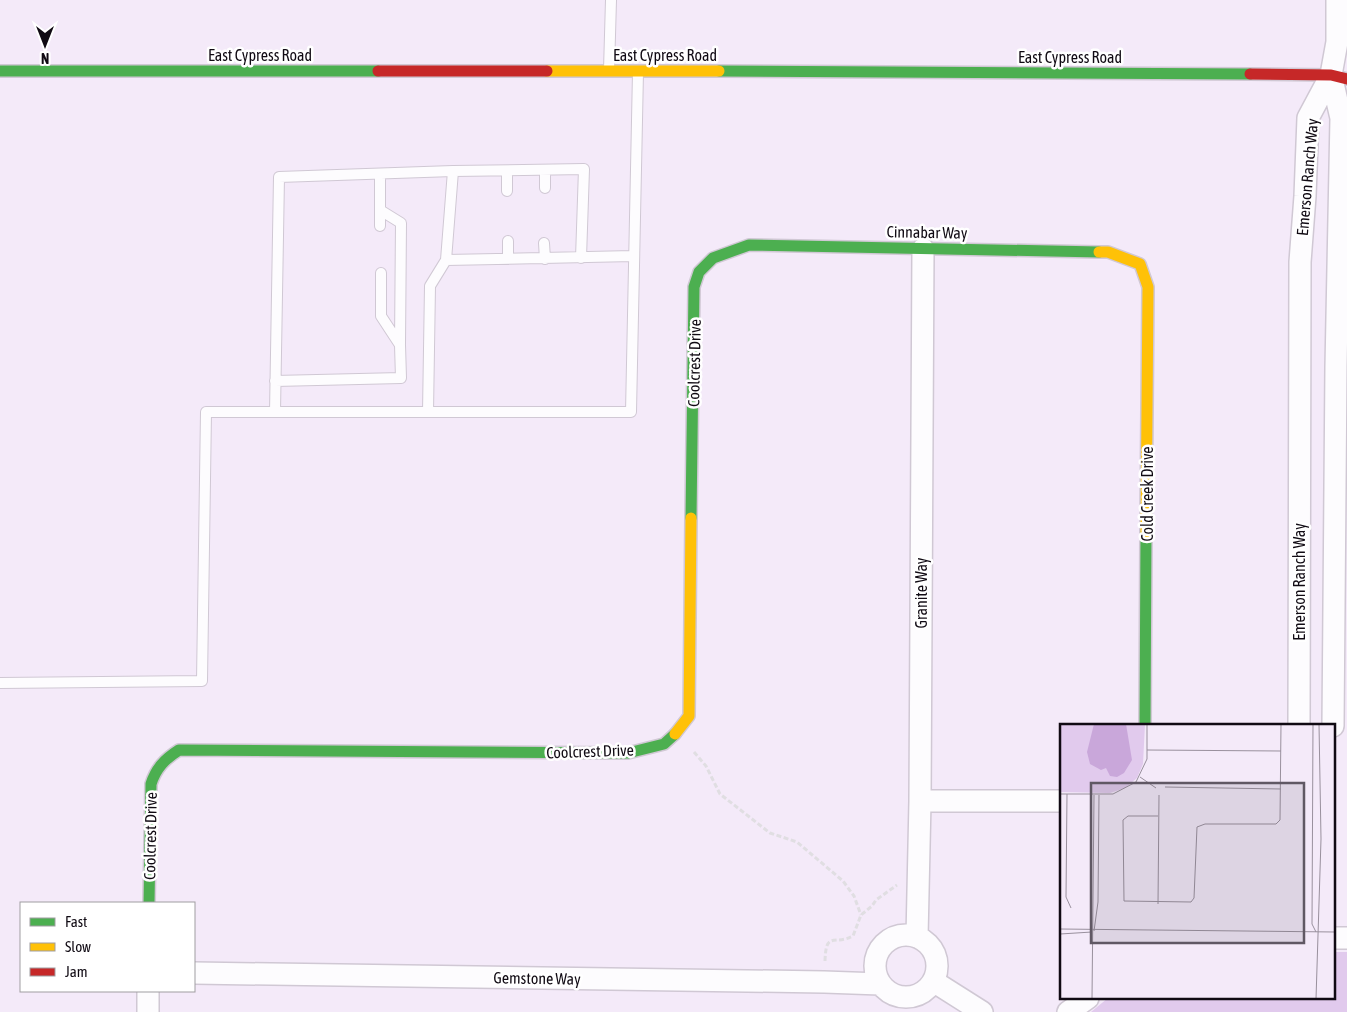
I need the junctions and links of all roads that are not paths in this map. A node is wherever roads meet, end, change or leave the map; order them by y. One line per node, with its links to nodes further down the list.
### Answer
1 (611, 0): 4 (lane)
2 (1337, 0): 6 (street)
3 (0, 71): 4 (street, East Cypress Road)
4 (609, 71): 5 (street, East Cypress Road)
5 (638, 71): 6 (street, East Cypress Road); 18 (lane)
6 (1342, 74): 32 (street, Emerson Ranch Way); 33 (street, Emerson Ranch Way)
7 (545, 170): 9 (lane); 11 (lane); 19 (lane)
8 (452, 171): 9 (lane); 10 (lane); 23 (lane)
9 (507, 171): 12 (lane)
10 (380, 174): 13 (lane); 27 (lane)
11 (545, 188)
12 (507, 191)
13 (380, 210): 14 (lane); 26 (lane)
14 (380, 226)
15 (508, 241): 21 (lane)
16 (544, 243): 22 (lane)
17 (923, 248): 20 (street, Cinnabar Way); 24 (street, Cinnabar Way); 35 (street, Granite Way)
18 (633, 256): 19 (lane); 29 (lane)
19 (581, 258): 22 (lane)
20 (713, 258): 36 (street, Coolcrest Drive)
21 (508, 259): 22 (lane); 23 (lane)
22 (545, 259)
23 (446, 260): 29 (lane)
24 (1140, 264): 31 (street, Cold Creek Drive)
25 (381, 273): 26 (lane)
26 (400, 345): 27 (lane)
27 (275, 381): 28 (lane)
28 (275, 412): 29 (lane); 30 (lane)
29 (428, 412)
30 (0, 683)
31 (1145, 724)
32 (1299, 724)
33 (1333, 724)
34 (1060, 800): 35 (street)
35 (920, 801): 37 (street, Granite Way)
36 (149, 902)
37 (917, 936): 41 (street); 42 (street)
38 (1334, 938): 39 (street)
39 (1347, 938)
40 (195, 973): 42 (street, Gemstone Way)
41 (933, 981): 42 (street); 46 (street)
42 (880, 984)
43 (148, 992): 45 (street)
44 (1085, 1000): 47 (street)
45 (148, 1012)
46 (982, 1012)
47 (1068, 1012)

